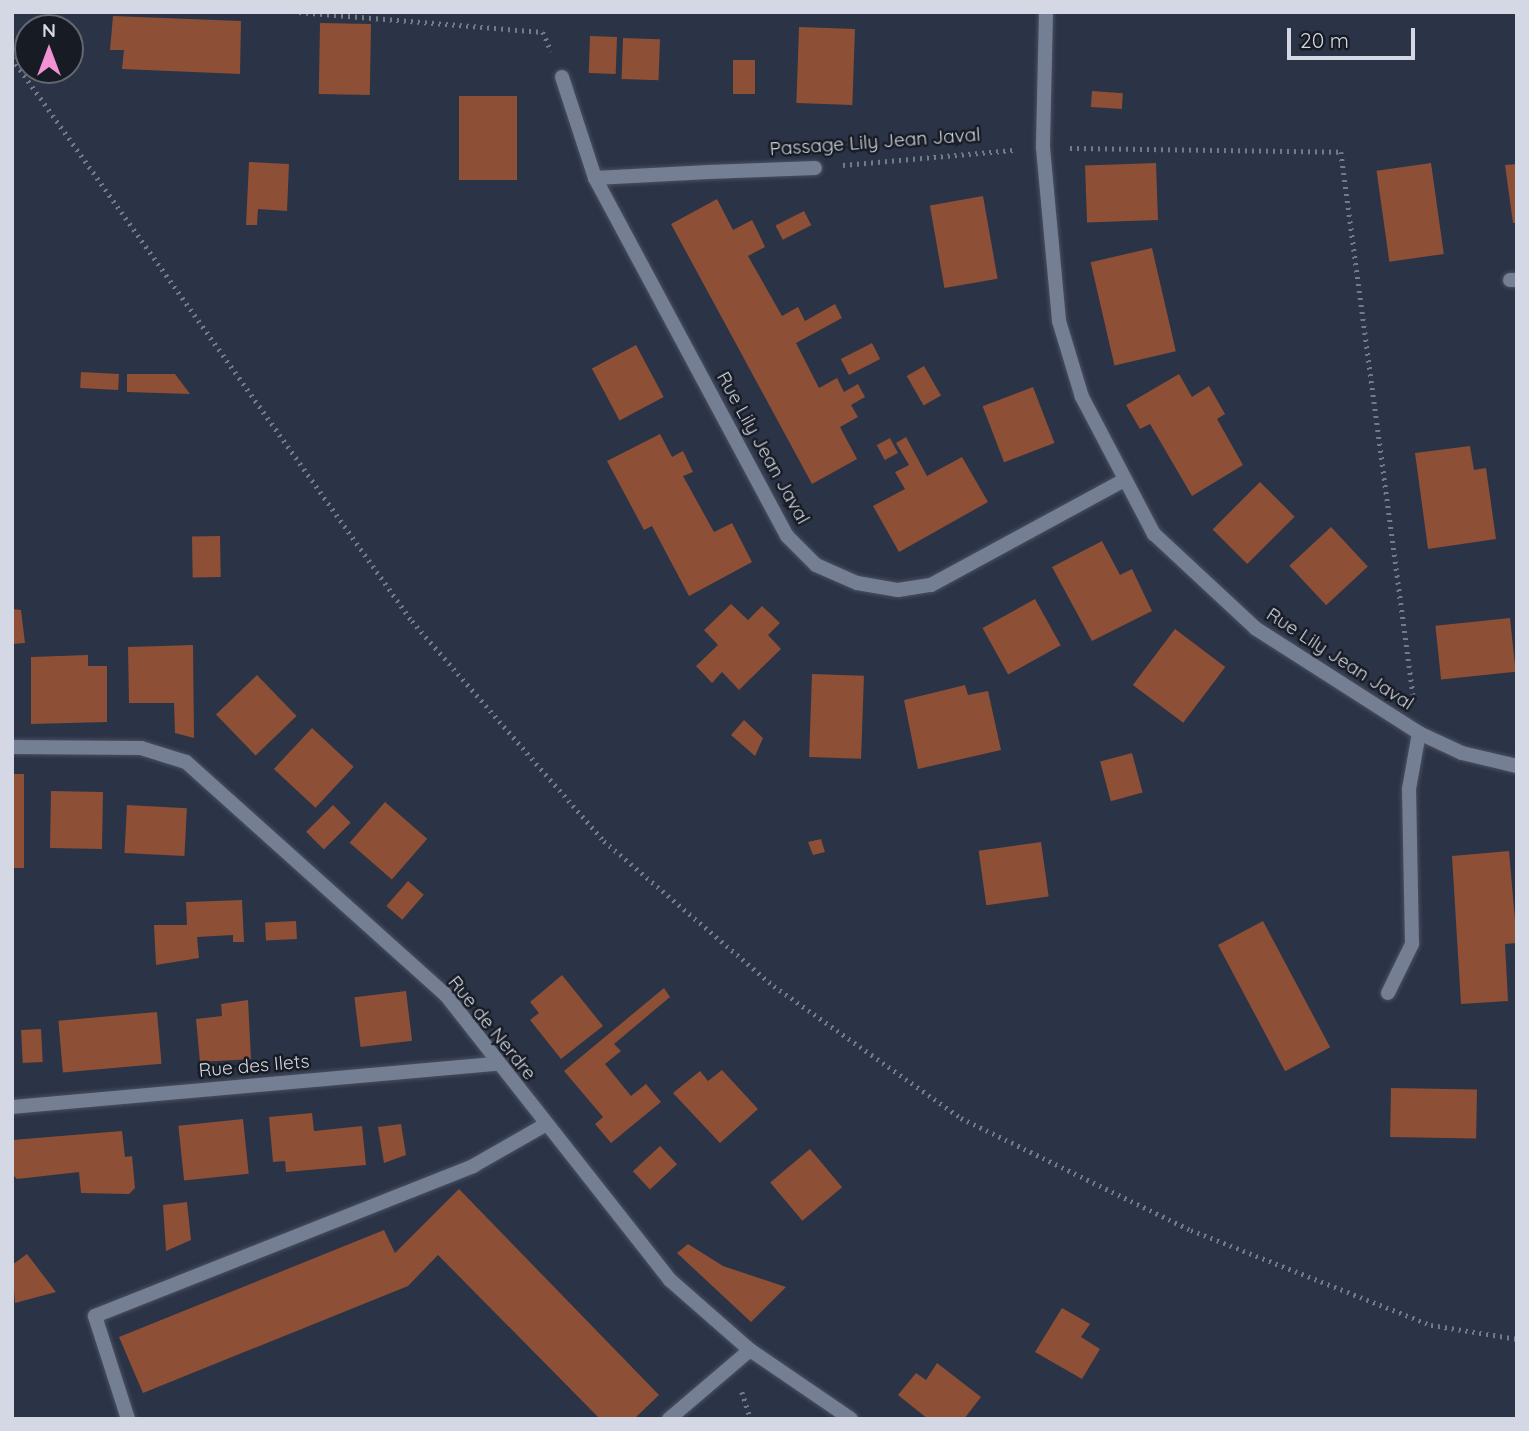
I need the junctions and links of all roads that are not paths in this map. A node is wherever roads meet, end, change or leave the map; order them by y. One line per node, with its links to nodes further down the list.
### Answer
1 (1046, 12): 5 (street, Rue Lily Jean Javal)
2 (562, 77): 4 (street, Rue Lily Jean Javal)
3 (815, 167): 4 (street, Passage Lily Jean Javal)
4 (595, 178): 5 (street, Rue Lily Jean Javal)
5 (1122, 482): 6 (street, Rue Lily Jean Javal)
6 (1419, 733): 8 (street); 9 (street, Rue Lily Jean Javal)
7 (12, 747): 10 (street, Rue de Nerdre)
8 (1517, 766)
9 (1388, 993)
10 (498, 1064): 11 (street, Rue des Ilets); 12 (street, Rue de Nerdre)
11 (12, 1107)
12 (545, 1125): 13 (street, Rue de Nerdre); 14 (street)
13 (750, 1350): 15 (street); 16 (street, Rue de Nerdre)
14 (128, 1419)
15 (669, 1419)
16 (851, 1419)

